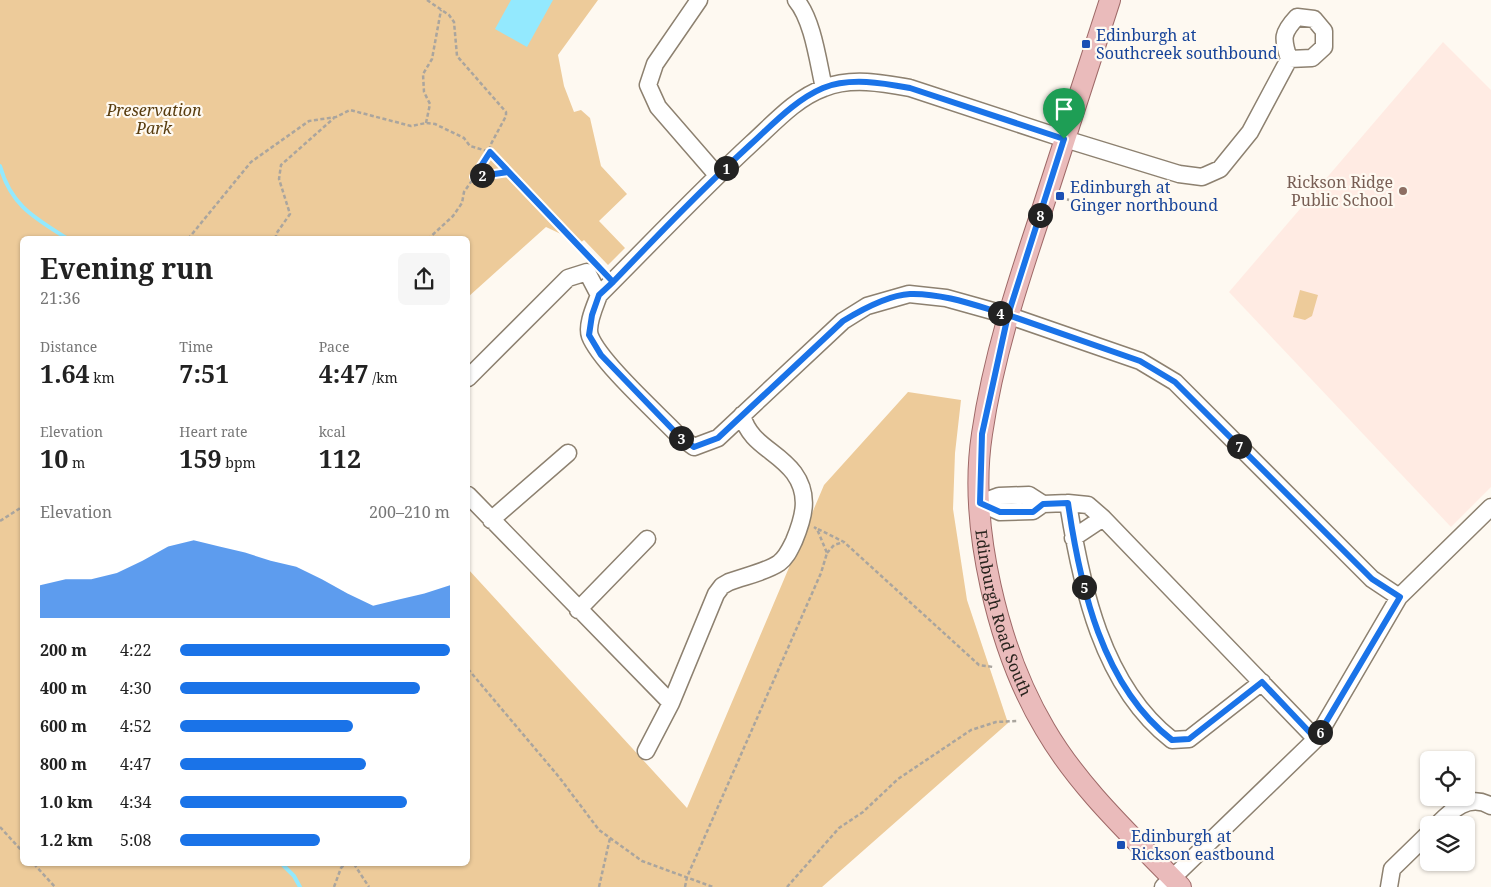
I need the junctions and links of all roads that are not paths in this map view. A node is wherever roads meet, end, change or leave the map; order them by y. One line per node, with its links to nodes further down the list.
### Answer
1 (698, 0): 7 (street)
2 (796, 0): 5 (street)
3 (1110, 0): 6 (main road, Edinburgh Road South)
4 (1289, 58): 6 (street)
5 (824, 88): 6 (street); 7 (street)
6 (1064, 139): 9 (main road, Edinburgh Road South)
7 (717, 175): 8 (street)
8 (599, 295): 10 (street); 11 (street)
9 (1008, 315): 11 (street); 14 (main road, Edinburgh Road South); 21 (street)
10 (470, 376)
11 (742, 415): 24 (street)
12 (568, 453): 18 (street)
13 (470, 497): 18 (street)
14 (980, 503): 15 (street); 30 (main road, Edinburgh Road South)
15 (1068, 503): 17 (street); 19 (street)
16 (1491, 507): 21 (street)
17 (1103, 518): 19 (street); 23 (street)
18 (491, 520): 22 (street)
19 (1073, 538): 23 (street)
20 (647, 540): 22 (street)
21 (1400, 597): 25 (street)
22 (578, 610): 24 (street)
23 (1262, 682): 25 (street)
24 (671, 704): 26 (street)
25 (1316, 739): 30 (street)
26 (646, 751)
27 (1491, 806): 28 (street)
28 (1447, 816)
29 (1420, 842): 31 (street)
30 (1172, 884)
31 (1389, 887)

